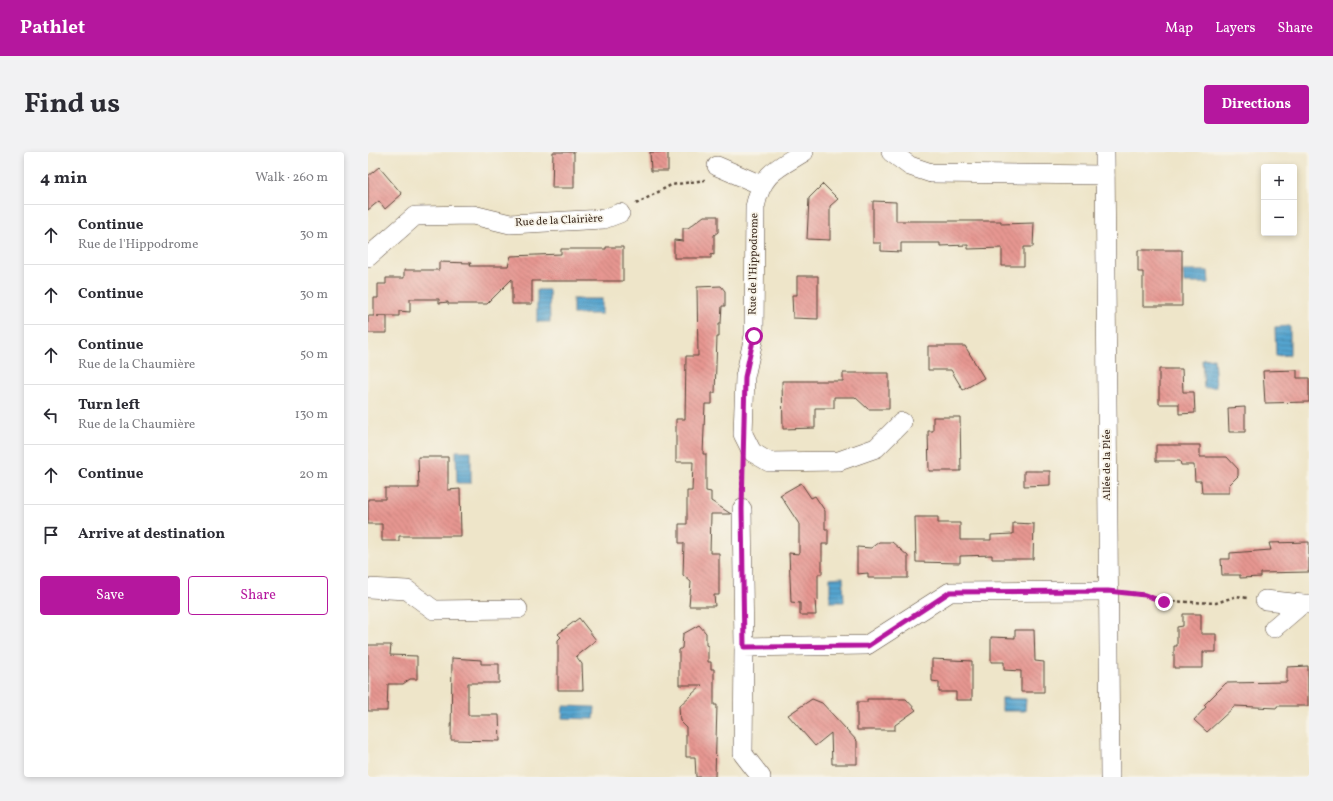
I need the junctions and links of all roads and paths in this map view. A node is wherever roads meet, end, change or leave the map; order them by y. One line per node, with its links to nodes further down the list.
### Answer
1 (804, 152): 7 (street, Rue de l'Hippodrome)
2 (891, 152): 6 (street)
3 (1105, 152): 6 (street, Allée de la Plée)
4 (717, 166): 5 (street)
5 (735, 175): 7 (street); 8 (path)
6 (1105, 176): 14 (street, Allée de la Plée)
7 (761, 185): 10 (street, Rue de l'Hippodrome)
8 (620, 213): 9 (street, Rue de la Clairière)
9 (368, 257)
10 (902, 422)
11 (742, 464): 12 (path)
12 (742, 509): 19 (street)
13 (368, 588): 17 (street)
14 (1108, 591): 15 (path); 19 (street); 21 (street, Allée de la Plée)
15 (1265, 600): 16 (street)
16 (1306, 604): 18 (street)
17 (518, 609)
18 (1274, 628)
19 (744, 647): 20 (street)
20 (761, 777)
21 (1110, 777)

